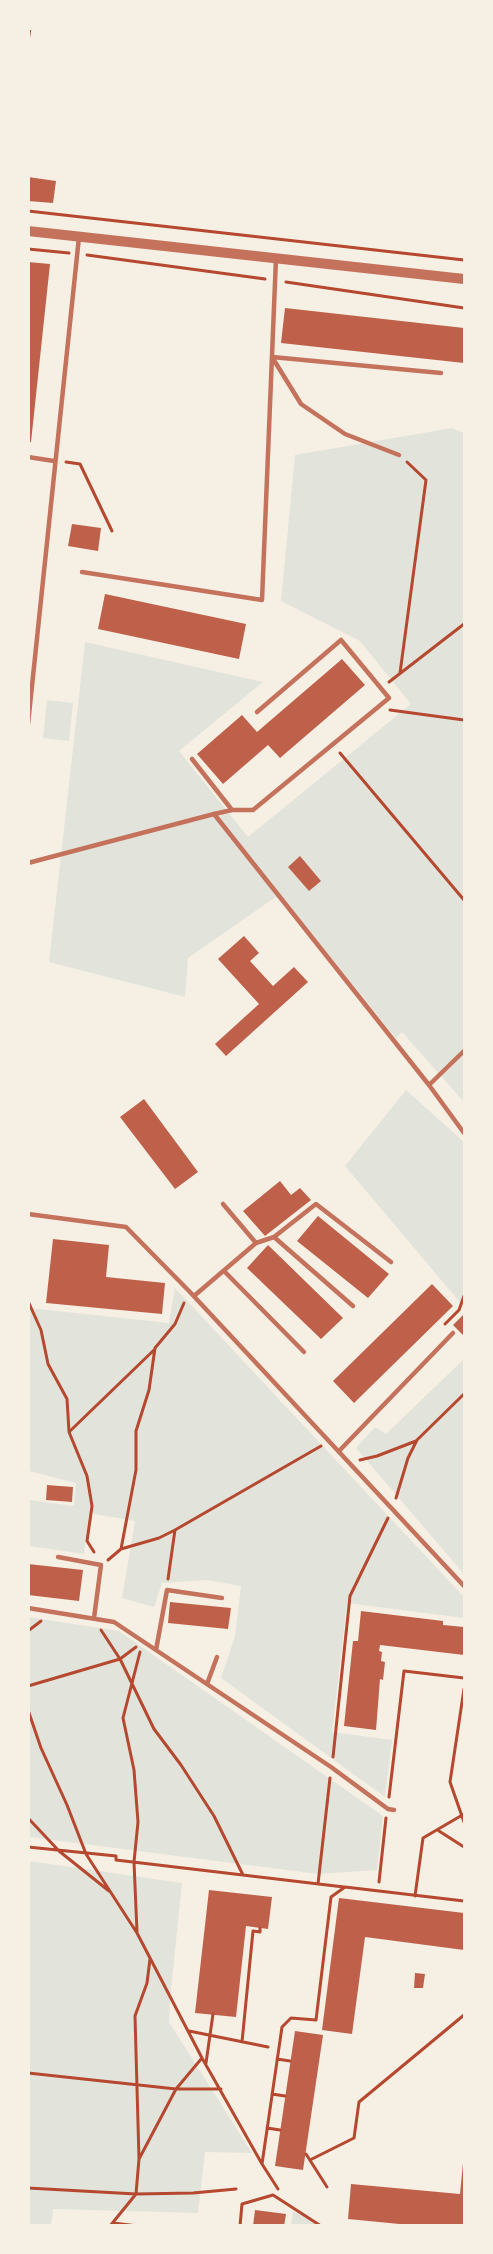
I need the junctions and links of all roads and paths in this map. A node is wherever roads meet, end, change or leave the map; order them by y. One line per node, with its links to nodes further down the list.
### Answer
1 (30, 28): 2 (path)
2 (28, 41)
3 (28, 211): 9 (path)
4 (28, 231): 5 (street)
5 (79, 237): 7 (lane); 8 (street)
6 (28, 249): 7 (path)
7 (78, 254): 15 (lane)
8 (276, 258): 10 (street); 11 (lane)
9 (465, 260)
10 (465, 279)
11 (272, 357): 12 (lane); 13 (lane); 17 (lane)
12 (441, 373)
13 (399, 455): 19 (path)
14 (28, 457): 15 (lane)
15 (54, 461): 16 (path); 24 (lane)
16 (112, 531)
17 (81, 572)
18 (465, 624): 19 (path)
19 (400, 673): 20 (path)
20 (381, 688): 21 (lane); 22 (lane)
21 (377, 708): 23 (path); 25 (lane)
22 (257, 712)
23 (465, 720)
24 (28, 724)
25 (333, 745): 27 (lane); 30 (path)
26 (192, 759): 27 (lane)
27 (232, 810): 28 (lane)
28 (214, 814): 29 (lane); 32 (lane)
29 (28, 863)
30 (465, 900)
31 (465, 1051): 32 (lane)
32 (429, 1085): 33 (lane)
33 (465, 1133)
34 (223, 1204): 37 (lane)
35 (28, 1214): 40 (lane)
36 (274, 1237): 37 (lane); 38 (lane); 45 (lane)
37 (256, 1243): 39 (lane)
38 (391, 1262)
39 (224, 1271): 41 (lane); 49 (lane)
40 (189, 1291): 41 (lane); 48 (path)
41 (194, 1296): 54 (lane)
42 (465, 1296): 44 (path)
43 (28, 1301): 51 (path)
44 (464, 1304): 46 (path)
45 (353, 1306)
46 (459, 1310)
47 (453, 1333): 54 (lane)
48 (155, 1348): 51 (path); 58 (path)
49 (304, 1352)
50 (465, 1394): 52 (path)
51 (69, 1432): 60 (path)
52 (417, 1440): 55 (path); 56 (path)
53 (316, 1449): 57 (path)
54 (339, 1451): 55 (lane)
55 (346, 1459): 56 (lane)
56 (393, 1508): 61 (lane); 76 (path)
57 (175, 1530): 58 (path); 62 (path)
58 (121, 1549): 60 (path)
59 (58, 1557): 60 (lane)
60 (101, 1565): 65 (lane)
61 (465, 1586)
62 (167, 1590): 63 (lane); 67 (lane)
63 (222, 1598)
64 (28, 1608): 65 (lane)
65 (94, 1618): 66 (lane); 69 (path)
66 (144, 1642): 67 (lane); 69 (path); 71 (path)
67 (156, 1650): 72 (lane)
68 (217, 1657): 72 (lane)
69 (120, 1659): 71 (path); 73 (path)
70 (465, 1678): 77 (path)
71 (131, 1681): 87 (path); 88 (path)
72 (207, 1684): 76 (lane)
73 (28, 1686)
74 (465, 1689): 79 (path)
75 (28, 1710): 86 (path)
76 (332, 1767): 77 (lane); 90 (path)
77 (388, 1809): 78 (lane); 89 (path)
78 (394, 1810)
79 (463, 1815): 81 (path); 82 (path)
80 (28, 1818): 85 (path)
81 (465, 1822)
82 (439, 1831): 84 (path); 93 (path)
83 (28, 1847): 85 (path)
84 (465, 1847)
85 (59, 1851): 86 (path); 92 (path)
86 (86, 1854): 87 (path); 92 (path)
87 (134, 1862): 88 (path); 96 (path)
88 (243, 1875): 90 (path)
89 (379, 1882)
90 (318, 1884): 91 (path)
91 (345, 1887): 93 (path); 105 (path)
92 (112, 1894): 96 (path)
93 (415, 1896): 94 (path)
94 (465, 1901)
95 (260, 1928): 102 (path)
96 (137, 1933): 97 (path)
97 (150, 1957): 100 (path); 109 (path)
98 (213, 2014): 101 (path)
99 (465, 2015): 118 (path)
100 (189, 2031): 101 (path); 104 (path)
101 (211, 2037): 102 (path); 107 (path)
102 (242, 2042): 103 (path)
103 (268, 2047)
104 (202, 2058): 107 (path); 110 (path)
105 (277, 2059): 106 (path); 112 (path)
106 (290, 2061)
107 (206, 2064): 111 (path)
108 (28, 2073): 109 (path)
109 (136, 2084): 110 (path); 117 (path)
110 (176, 2089): 111 (path); 117 (path)
111 (220, 2089): 119 (path)
112 (272, 2094): 113 (path); 114 (path)
113 (285, 2096)
114 (267, 2128): 115 (path); 119 (path)
115 (280, 2130)
116 (306, 2154): 118 (path)
117 (138, 2159): 124 (path)
118 (310, 2160): 120 (path)
119 (262, 2164): 123 (path)
120 (327, 2187)
121 (28, 2188): 124 (path)
122 (236, 2189): 124 (path)
123 (278, 2189)
124 (136, 2194): 125 (path)
125 (112, 2226): 126 (path)
126 (138, 2226)
127 (240, 2226): 128 (path)
128 (321, 2226)

